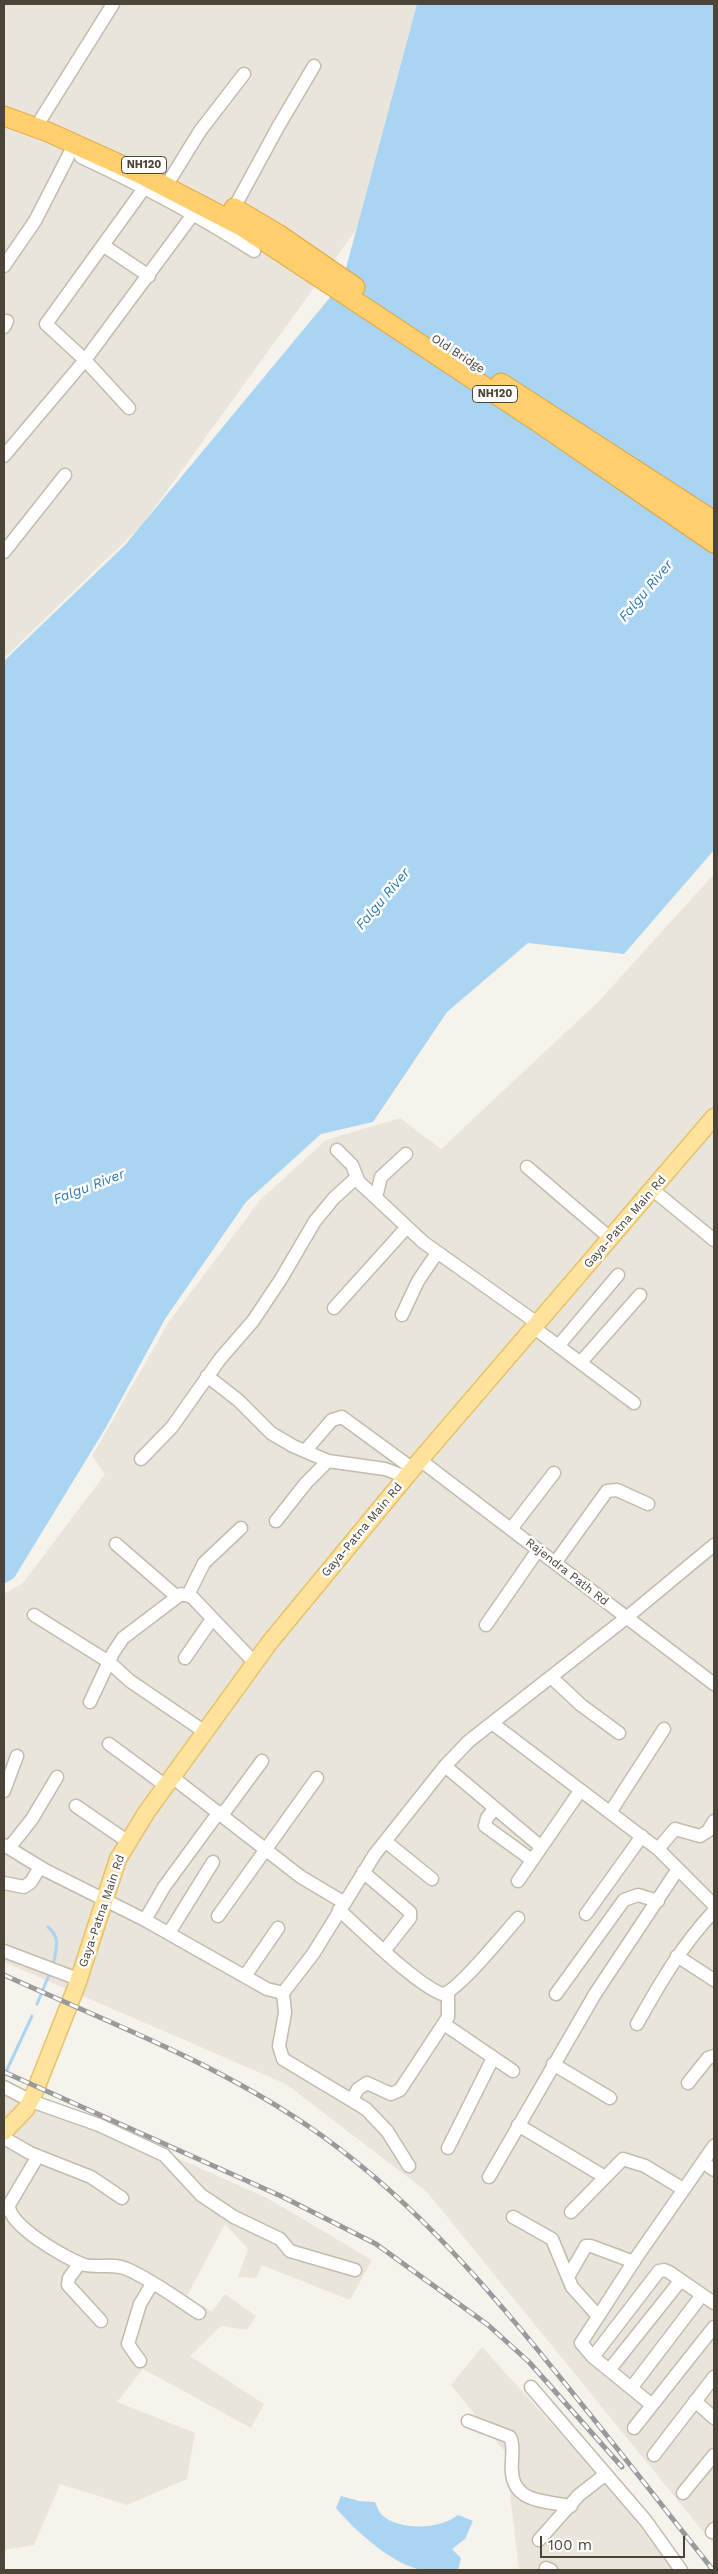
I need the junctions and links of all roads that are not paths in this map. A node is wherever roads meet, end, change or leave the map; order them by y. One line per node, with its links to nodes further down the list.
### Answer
1 (113, 4): 6 (street)
2 (314, 66): 10 (street)
3 (244, 74): 8 (street)
4 (4, 107): 6 (highway, NH120)
5 (4, 116): 7 (highway, NH120)
6 (41, 119): 8 (highway, NH120)
7 (73, 148): 9 (street); 12 (highway, NH120); 15 (street)
8 (171, 178): 10 (highway, NH120)
9 (145, 187): 11 (street); 13 (street)
10 (234, 208): 12 (highway, NH120)
11 (194, 213): 14 (street); 16 (street)
12 (276, 241): 21 (highway, Old Bridge / NH120); 22 (highway, NH120)
13 (104, 246): 16 (street); 17 (street)
14 (254, 251)
15 (4, 266)
16 (149, 276): 17 (street)
17 (85, 360): 18 (street); 19 (street)
18 (129, 408)
19 (4, 456)
20 (65, 475): 23 (street)
21 (714, 520)
22 (714, 542)
23 (4, 552)
24 (714, 1118): 29 (main road, Gaya-Patna Main Rd)
25 (337, 1150): 28 (street)
26 (406, 1154): 30 (street)
27 (527, 1167): 32 (street)
28 (356, 1178): 30 (street); 42 (street)
29 (653, 1190): 32 (main road, Gaya-Patna Main Rd); 33 (street)
30 (376, 1197): 31 (street)
31 (407, 1227): 34 (street); 37 (street)
32 (610, 1238): 39 (main road, Gaya-Patna Main Rd)
33 (714, 1240)
34 (436, 1253): 38 (street); 39 (street)
35 (618, 1275): 40 (street)
36 (640, 1295): 41 (street)
37 (334, 1308)
38 (402, 1315)
39 (535, 1325): 40 (street); 47 (main road, Gaya-Patna Main Rd)
40 (559, 1345): 41 (street)
41 (582, 1362): 43 (street)
42 (207, 1376): 44 (street); 45 (street)
43 (634, 1402)
44 (305, 1451): 46 (street); 47 (street, Rajendra Path Rd)
45 (141, 1459)
46 (328, 1460): 47 (street); 50 (street)
47 (413, 1468): 52 (street, Rajendra Path Rd); 64 (main road, Gaya-Patna Main Rd)
48 (554, 1473): 52 (street)
49 (648, 1504): 56 (street)
50 (276, 1521)
51 (241, 1528): 57 (street)
52 (511, 1528): 55 (street, Rajendra Path Rd)
53 (116, 1544): 57 (street)
54 (714, 1545): 59 (street)
55 (538, 1550): 56 (street, Rajendra Path Rd); 61 (street)
56 (555, 1563): 59 (street, Rajendra Path Rd)
57 (182, 1595): 60 (street); 63 (street)
58 (34, 1615): 63 (street)
59 (626, 1618): 65 (street); 66 (street, Rajendra Path Rd)
60 (212, 1619): 62 (street); 64 (street)
61 (486, 1625)
62 (185, 1658)
63 (109, 1662): 67 (street); 70 (street)
64 (254, 1662): 70 (main road, Gaya-Patna Main Rd)
65 (551, 1677): 68 (street); 71 (street)
66 (712, 1678)
67 (90, 1702)
68 (492, 1723): 75 (street); 80 (street)
69 (664, 1729): 83 (street)
70 (205, 1732): 78 (main road, Gaya-Patna Main Rd)
71 (619, 1733)
72 (109, 1744): 78 (street)
73 (17, 1756): 79 (street)
74 (262, 1761): 84 (street)
75 (445, 1766): 82 (street); 88 (street)
76 (57, 1777): 90 (street)
77 (317, 1778): 91 (street)
78 (169, 1781): 84 (street); 87 (main road, Gaya-Patna Main Rd)
79 (5, 1785)
80 (580, 1791): 83 (street); 89 (street)
81 (76, 1806): 87 (street)
82 (495, 1808): 89 (street); 93 (street)
83 (611, 1811): 86 (street)
84 (221, 1813): 91 (street); 109 (street)
85 (714, 1821): 92 (street)
86 (642, 1836): 92 (street); 106 (street)
87 (127, 1841): 101 (main road, Gaya-Patna Main Rd)
88 (385, 1841): 97 (street); 98 (street)
89 (540, 1846): 93 (street)
90 (6, 1847): 95 (street)
91 (265, 1849): 104 (street); 107 (street)
92 (658, 1849): 96 (street)
93 (532, 1860): 99 (street)
94 (213, 1862): 111 (street)
95 (40, 1866): 100 (street); 101 (street)
96 (678, 1869): 102 (street); 103 (street)
97 (363, 1872): 104 (street); 112 (street)
98 (432, 1879)
99 (518, 1881)
100 (4, 1883)
101 (104, 1899): 109 (street); 117 (main road, Gaya-Patna Main Rd)
102 (658, 1901): 120 (street); 125 (street)
103 (714, 1905)
104 (341, 1906): 112 (street); 118 (street)
105 (714, 1911): 114 (street)
106 (586, 1914)
107 (218, 1916)
108 (518, 1918): 119 (street)
109 (145, 1920): 111 (street)
110 (278, 1928): 115 (street)
111 (169, 1934): 115 (street)
112 (385, 1950): 119 (street)
113 (4, 1951): 117 (street)
114 (677, 1956): 116 (street); 122 (street)
115 (245, 1976): 118 (street)
116 (714, 1980)
117 (77, 1982): 129 (main road, Gaya-Patna Main Rd)
118 (283, 1993): 131 (street)
119 (448, 1993): 121 (street)
120 (556, 1994)
121 (444, 2024): 124 (street); 131 (street)
122 (637, 2024)
123 (714, 2056): 127 (street)
124 (493, 2058): 126 (street); 136 (street)
125 (553, 2064): 130 (street); 132 (street)
126 (514, 2071)
127 (688, 2083)
128 (4, 2087): 129 (street)
129 (33, 2097): 133 (main road, Gaya-Patna Main Rd); 149 (street)
130 (610, 2098)
131 (352, 2099): 139 (street)
132 (518, 2125): 141 (street); 142 (street)
133 (4, 2132)
134 (4, 2138): 137 (street)
135 (714, 2146): 138 (street)
136 (448, 2148)
137 (38, 2156): 144 (street); 148 (street)
138 (702, 2162): 140 (street); 143 (street)
139 (409, 2166)
140 (714, 2170)
141 (489, 2177)
142 (604, 2177): 143 (street); 145 (street)
143 (683, 2190): 147 (street)
144 (122, 2198)
145 (571, 2212)
146 (513, 2216): 150 (street)
147 (634, 2262): 150 (street); 156 (street)
148 (80, 2263): 152 (street); 157 (street)
149 (355, 2270)
150 (568, 2277): 156 (street)
151 (681, 2280): 153 (street); 159 (street); 161 (street)
152 (152, 2284): 155 (street); 160 (street)
153 (702, 2295): 154 (street); 164 (street)
154 (714, 2304)
155 (199, 2313)
156 (598, 2316): 159 (street)
157 (101, 2321)
158 (714, 2327): 166 (street)
159 (593, 2357): 161 (street)
160 (140, 2361)
161 (610, 2369): 164 (street)
162 (714, 2377): 165 (street)
163 (531, 2387): 172 (street)
164 (632, 2387): 166 (street)
165 (695, 2401): 167 (street); 170 (street)
166 (652, 2405): 169 (street)
167 (714, 2418)
168 (468, 2421): 174 (street)
169 (634, 2428)
170 (654, 2455)
171 (714, 2455): 173 (street)
172 (606, 2474): 174 (street); 176 (street)
173 (683, 2493)
174 (571, 2506): 175 (street)
175 (539, 2540)
176 (681, 2570)

